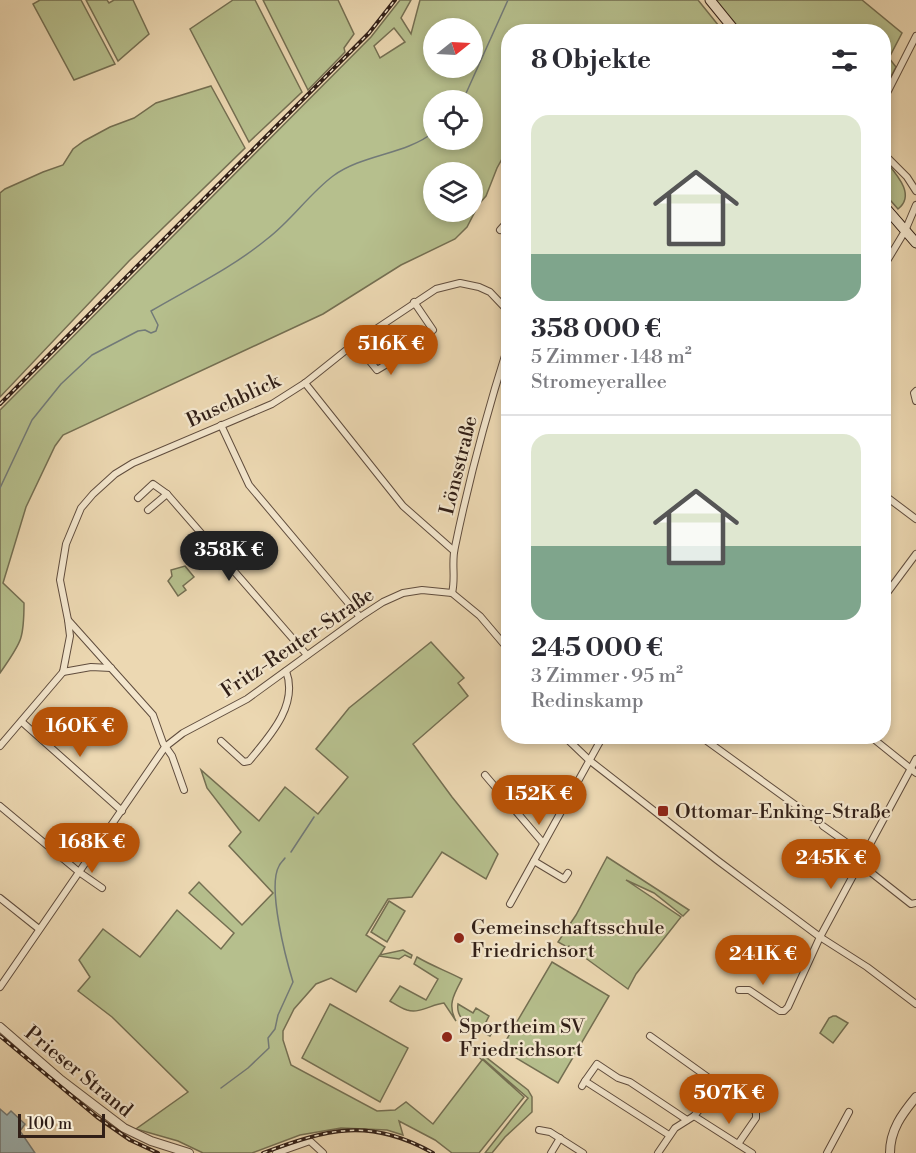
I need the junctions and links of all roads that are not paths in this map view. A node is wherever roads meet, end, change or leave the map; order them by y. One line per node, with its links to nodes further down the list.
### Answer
1 (710, 0): 2 (main road)
2 (730, 24)
3 (916, 36): 4 (street)
4 (891, 85)
5 (891, 161): 6 (street)
6 (916, 191)
7 (916, 205): 9 (street)
8 (891, 214): 9 (main road)
9 (905, 231): 10 (main road); 11 (street)
10 (916, 243)
11 (891, 253)
12 (414, 302): 13 (street, Buschblick); 14 (street, Buschblick); 14 (street)
13 (501, 304)
14 (356, 343): 16 (street, Buschblick)
15 (501, 370): 25 (street, Lönsstraße)
16 (305, 383): 19 (street, Buschblick); 25 (street)
17 (916, 391): 18 (street)
18 (916, 401)
19 (220, 425): 29 (street); 30 (street, Buschblick)
20 (167, 494): 21 (street); 23 (street); 32 (street)
21 (138, 498)
22 (891, 500): 24 (street)
23 (148, 510)
24 (916, 519)
25 (454, 551): 28 (street, Lönsstraße)
26 (916, 554): 27 (street)
27 (891, 588)
28 (452, 593): 29 (street, Fritz-Reuter-Straße); 31 (street)
29 (360, 617): 32 (street, Fritz-Reuter-Straße)
30 (68, 620): 33 (street); 35 (street, Buschblick)
31 (501, 641)
32 (307, 655): 34 (street, Fritz-Reuter-Straße)
33 (111, 668): 35 (street); 43 (street)
34 (286, 671): 37 (street); 43 (street, Fritz-Reuter-Straße)
35 (63, 672): 36 (street)
36 (22, 722): 42 (street); 50 (street)
37 (221, 741)
38 (572, 744): 45 (street)
39 (598, 744): 45 (street)
40 (711, 744): 51 (street)
41 (880, 744): 46 (street)
42 (0, 746)
43 (165, 747): 48 (street); 50 (street, Fritz-Reuter-Straße)
44 (916, 759): 46 (street)
45 (589, 760): 53 (street); 64 (street)
46 (913, 771): 54 (street)
47 (485, 775): 53 (street)
48 (184, 790)
49 (0, 806): 57 (street)
50 (122, 811): 57 (street, Fritz-Reuter-Straße)
51 (812, 817)
52 (823, 826): 54 (street)
53 (543, 843): 55 (street)
54 (864, 855): 56 (street)
55 (534, 861): 58 (street); 62 (street)
56 (859, 863): 61 (street); 64 (street)
57 (79, 872): 59 (street); 63 (street, Fritz-Reuter-Straße)
58 (568, 873)
59 (102, 888)
60 (0, 898): 63 (street)
61 (916, 903)
62 (510, 904)
63 (39, 929): 65 (street, Fritz-Reuter-Straße)
64 (820, 937): 66 (street); 67 (street)
65 (0, 987)
66 (739, 990)
67 (916, 1004)
68 (0, 1027): 78 (street, Prieser Strand)
69 (650, 1036): 70 (street)
70 (720, 1086): 73 (street); 77 (street)
71 (914, 1103): 86 (street)
72 (849, 1112): 85 (street)
73 (690, 1118): 75 (street); 75 (street); 77 (street)
74 (539, 1130): 76 (street)
75 (669, 1135): 83 (street)
76 (560, 1138): 81 (street); 82 (street)
77 (738, 1144): 84 (street)
78 (189, 1153)
79 (276, 1153): 80 (street)
80 (323, 1153)
81 (551, 1153)
82 (584, 1153)
83 (658, 1153)
84 (752, 1153)
85 (827, 1153)
86 (890, 1153)

